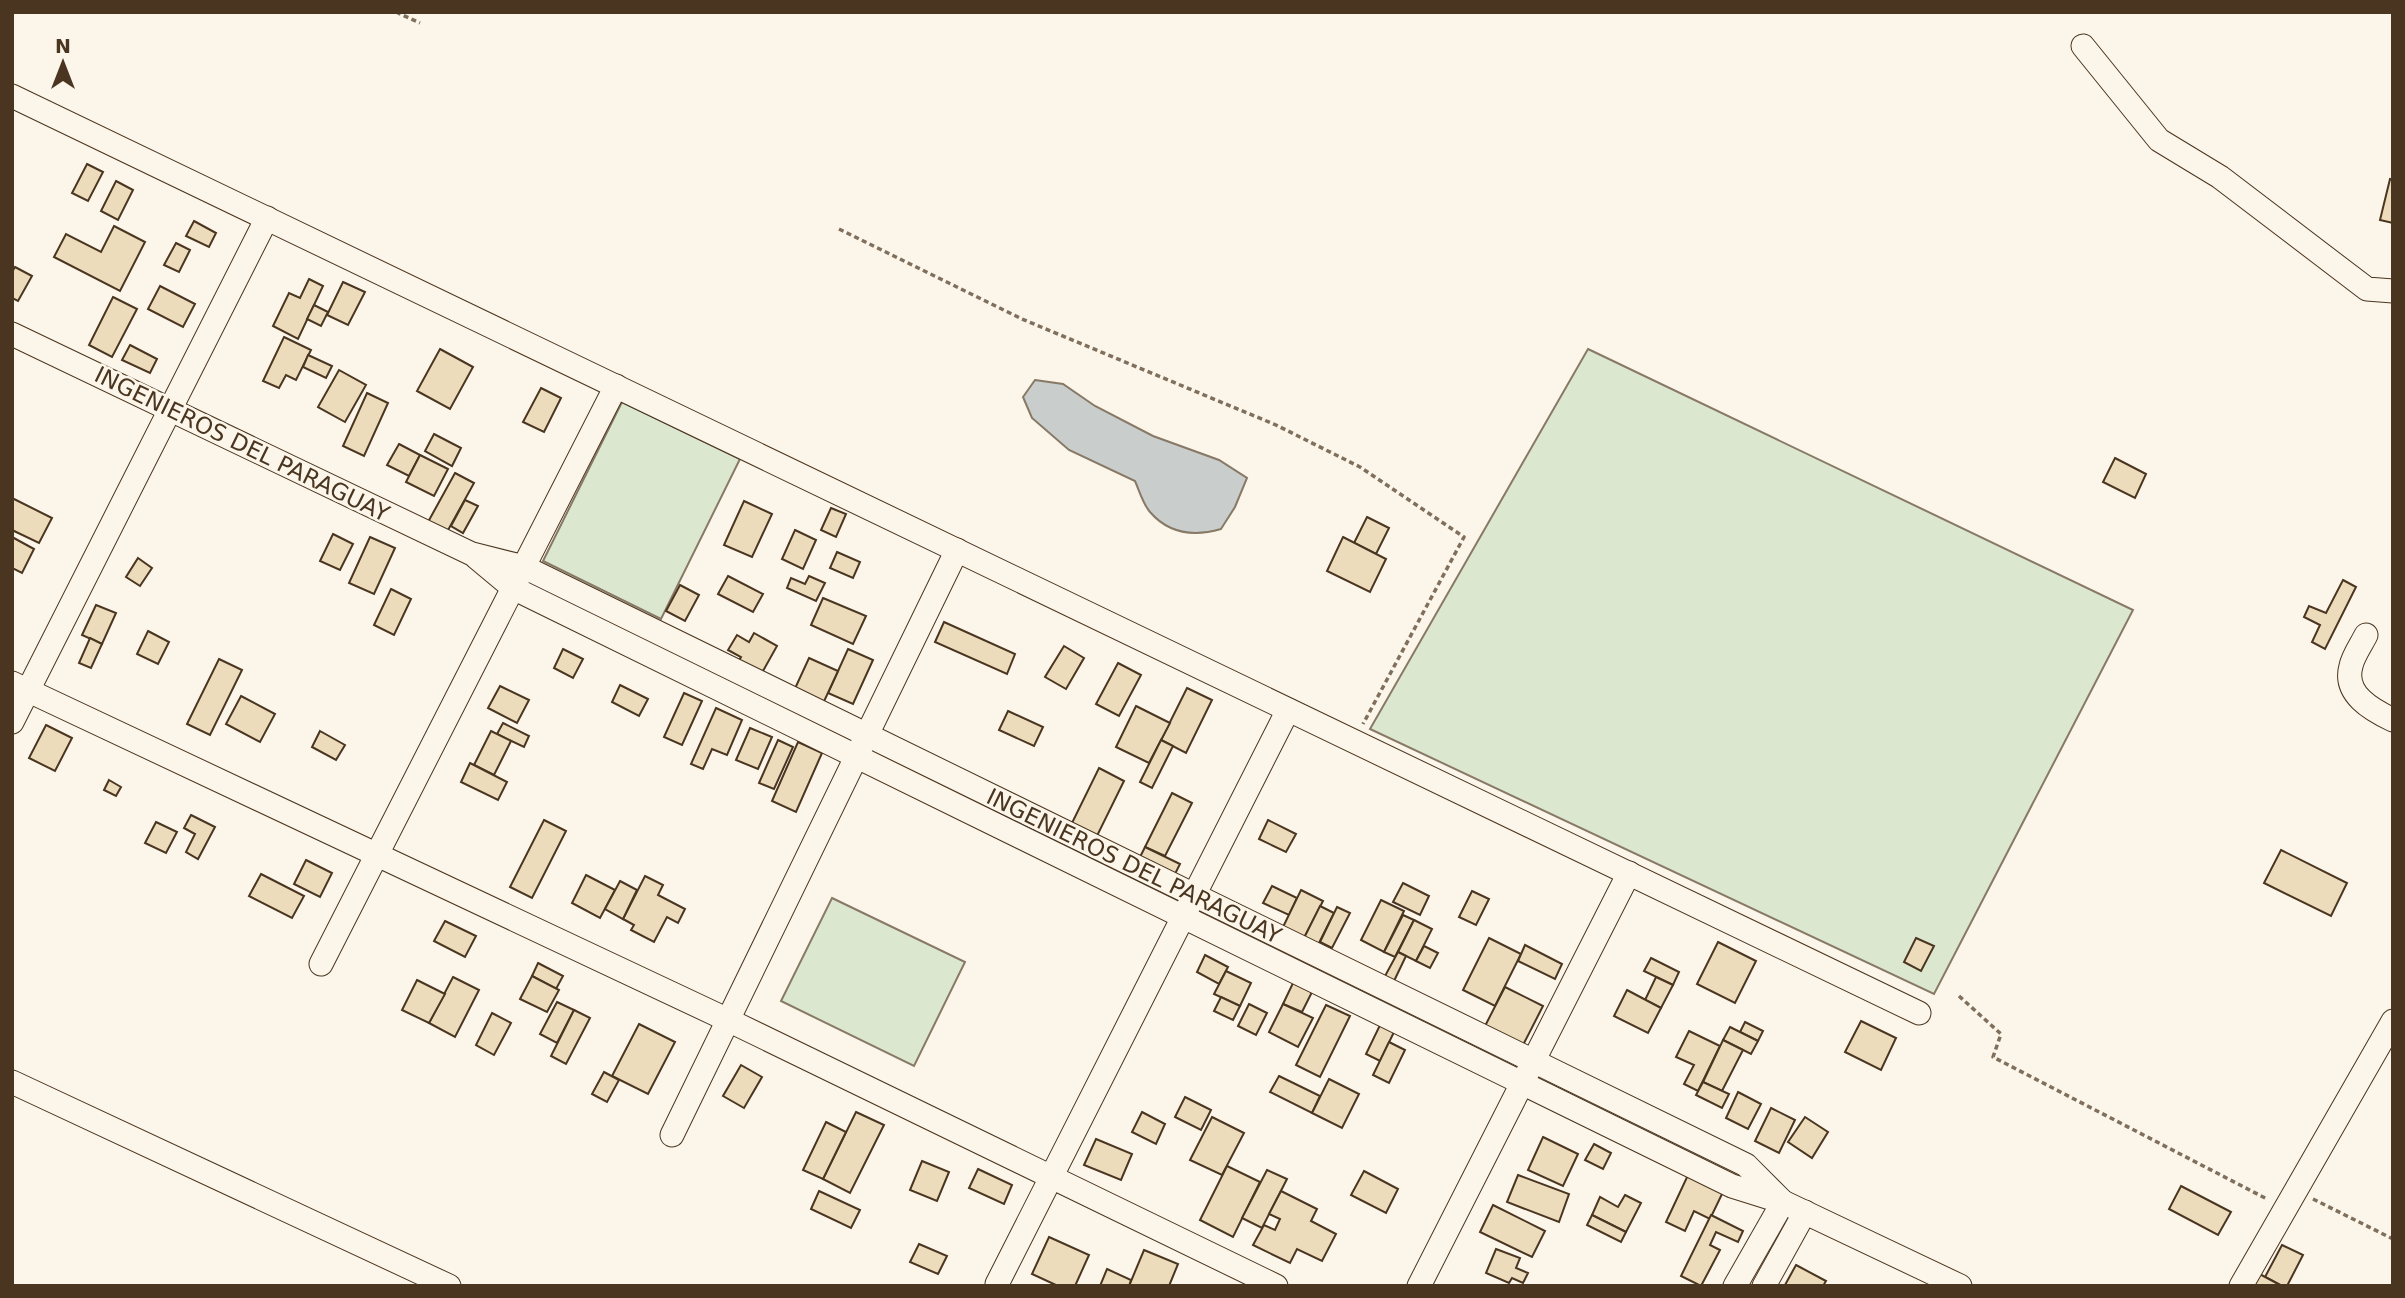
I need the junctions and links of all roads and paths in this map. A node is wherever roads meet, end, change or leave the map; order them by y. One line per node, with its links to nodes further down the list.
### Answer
1 (396, 12): 2 (path)
2 (420, 23)
3 (2083, 47): 7 (street)
4 (12, 96): 5 (street)
5 (267, 218): 9 (street); 10 (street)
6 (839, 229): 21 (path)
7 (2393, 290)
8 (12, 334): 10 (street, INGENIEROS DEL PARAGUAY)
9 (616, 386): 11 (street); 13 (street)
10 (170, 409): 12 (street, INGENIEROS DEL PARAGUAY); 16 (street)
11 (957, 550): 17 (street); 20 (street)
12 (472, 554): 13 (street, INGENIEROS DEL PARAGUAY); 14 (street, INGENIEROS DEL PARAGUAY)
13 (524, 567): 14 (street); 20 (street, INGENIEROS DEL PARAGUAY)
14 (513, 588): 22 (street, INGENIEROS DEL PARAGUAY); 23 (street)
15 (2366, 635): 18 (street)
16 (20, 686): 19 (street); 23 (street)
17 (1289, 710): 21 (street); 25 (street)
18 (2393, 720)
19 (12, 722)
20 (867, 735): 22 (street); 25 (street, INGENIEROS DEL PARAGUAY)
21 (1354, 741): 24 (street)
22 (857, 757): 26 (street, INGENIEROS DEL PARAGUAY); 30 (street)
23 (377, 855): 27 (street); 30 (street)
24 (1629, 873): 29 (street); 32 (street)
25 (1194, 895): 26 (street); 32 (street, INGENIEROS DEL PARAGUAY)
26 (1183, 917): 34 (street, INGENIEROS DEL PARAGUAY); 36 (street)
27 (321, 964)
28 (1959, 996): 37 (path)
29 (1919, 1013)
30 (728, 1020): 35 (street); 36 (street)
31 (2393, 1021): 37 (street)
32 (1533, 1061): 34 (street); 38 (street, INGENIEROS DEL PARAGUAY)
33 (12, 1082): 42 (street)
34 (1522, 1083): 38 (street, INGENIEROS DEL PARAGUAY); 44 (street)
35 (672, 1135)
36 (1052, 1177): 41 (street); 43 (street)
37 (2290, 1200): 40 (path); 48 (street)
38 (1783, 1202): 39 (street, INGENIEROS DEL PARAGUAY); 45 (street)
39 (1805, 1212): 46 (street); 47 (street, INGENIEROS DEL PARAGUAY)
40 (2393, 1239)
41 (997, 1284)
42 (449, 1286)
43 (1276, 1286)
44 (1419, 1286)
45 (1735, 1286)
46 (1764, 1286)
47 (1960, 1286)
48 (2241, 1286)

